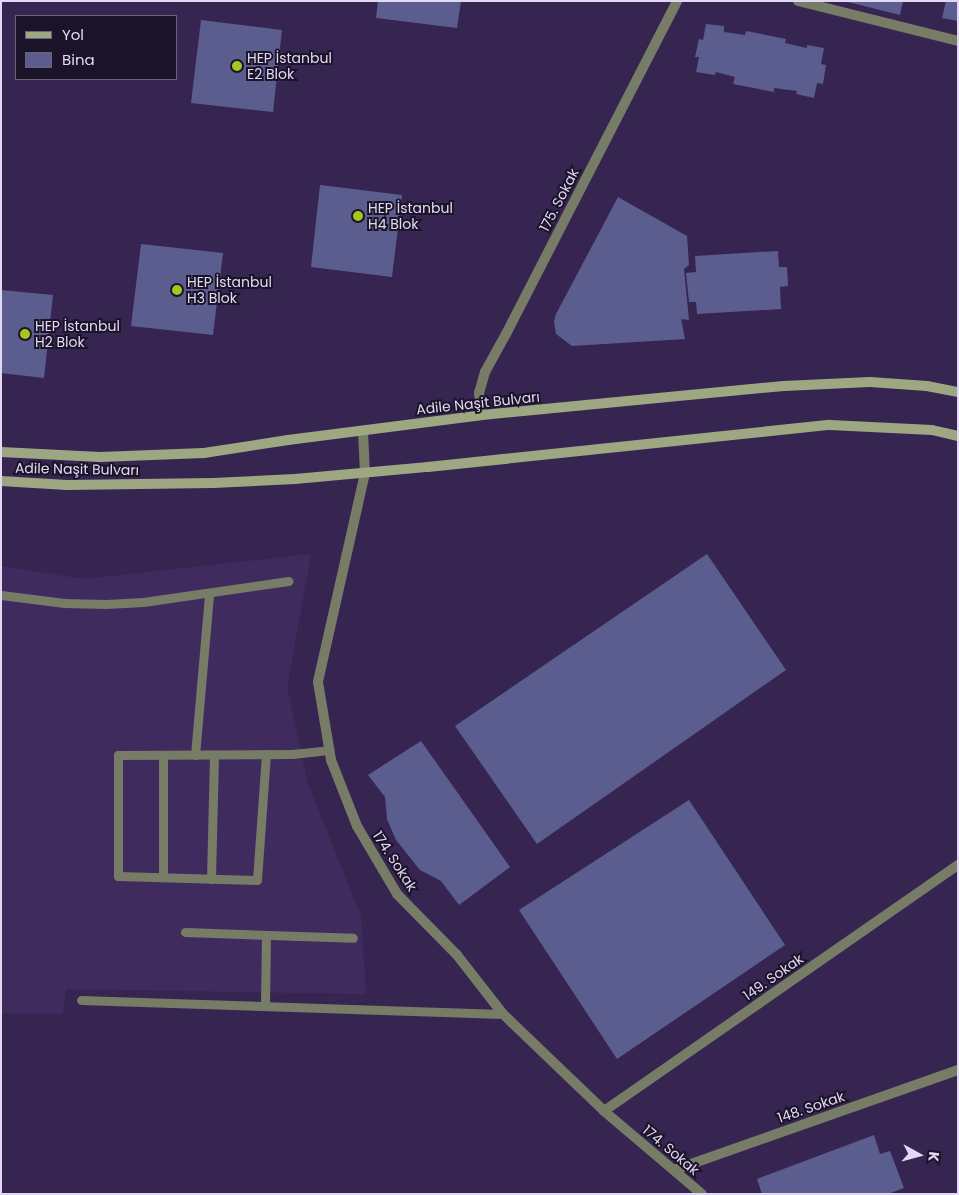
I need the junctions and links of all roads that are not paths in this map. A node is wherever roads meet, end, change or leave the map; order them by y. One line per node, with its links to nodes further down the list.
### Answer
1 (677, 1): 5 (street, 175. Sokak)
2 (798, 1): 3 (street)
3 (958, 41)
4 (958, 392): 5 (main road, Adile Naşit Bulvarı)
5 (482, 415): 6 (main road, Adile Naşit Bulvarı)
6 (363, 431): 8 (main road, Adile Naşit Bulvarı); 9 (street, 174. Sokak)
7 (958, 436): 9 (main road, Adile Naşit Bulvarı)
8 (1, 452)
9 (365, 473): 10 (main road, Adile Naşit Bulvarı); 14 (street, 174. Sokak)
10 (1, 481)
11 (288, 581): 12 (lane)
12 (208, 594): 13 (lane); 17 (lane)
13 (1, 595)
14 (329, 750): 15 (lane); 27 (street, 174. Sokak)
15 (266, 754): 18 (lane); 21 (lane)
16 (164, 755): 17 (lane); 20 (lane); 20 (lane)
17 (195, 755): 18 (lane)
18 (214, 755): 21 (lane)
19 (958, 865): 29 (street, 149. Sokak)
20 (163, 877): 21 (lane)
21 (211, 878)
22 (186, 932): 23 (lane)
23 (266, 935): 24 (lane); 26 (lane)
24 (353, 938)
25 (81, 1000): 26 (lane)
26 (265, 1006): 27 (lane)
27 (503, 1014): 29 (street, 174. Sokak)
28 (958, 1070): 30 (street, 148. Sokak)
29 (604, 1111): 30 (street, 174. Sokak)
30 (674, 1170): 31 (street, 174. Sokak)
31 (702, 1194)

